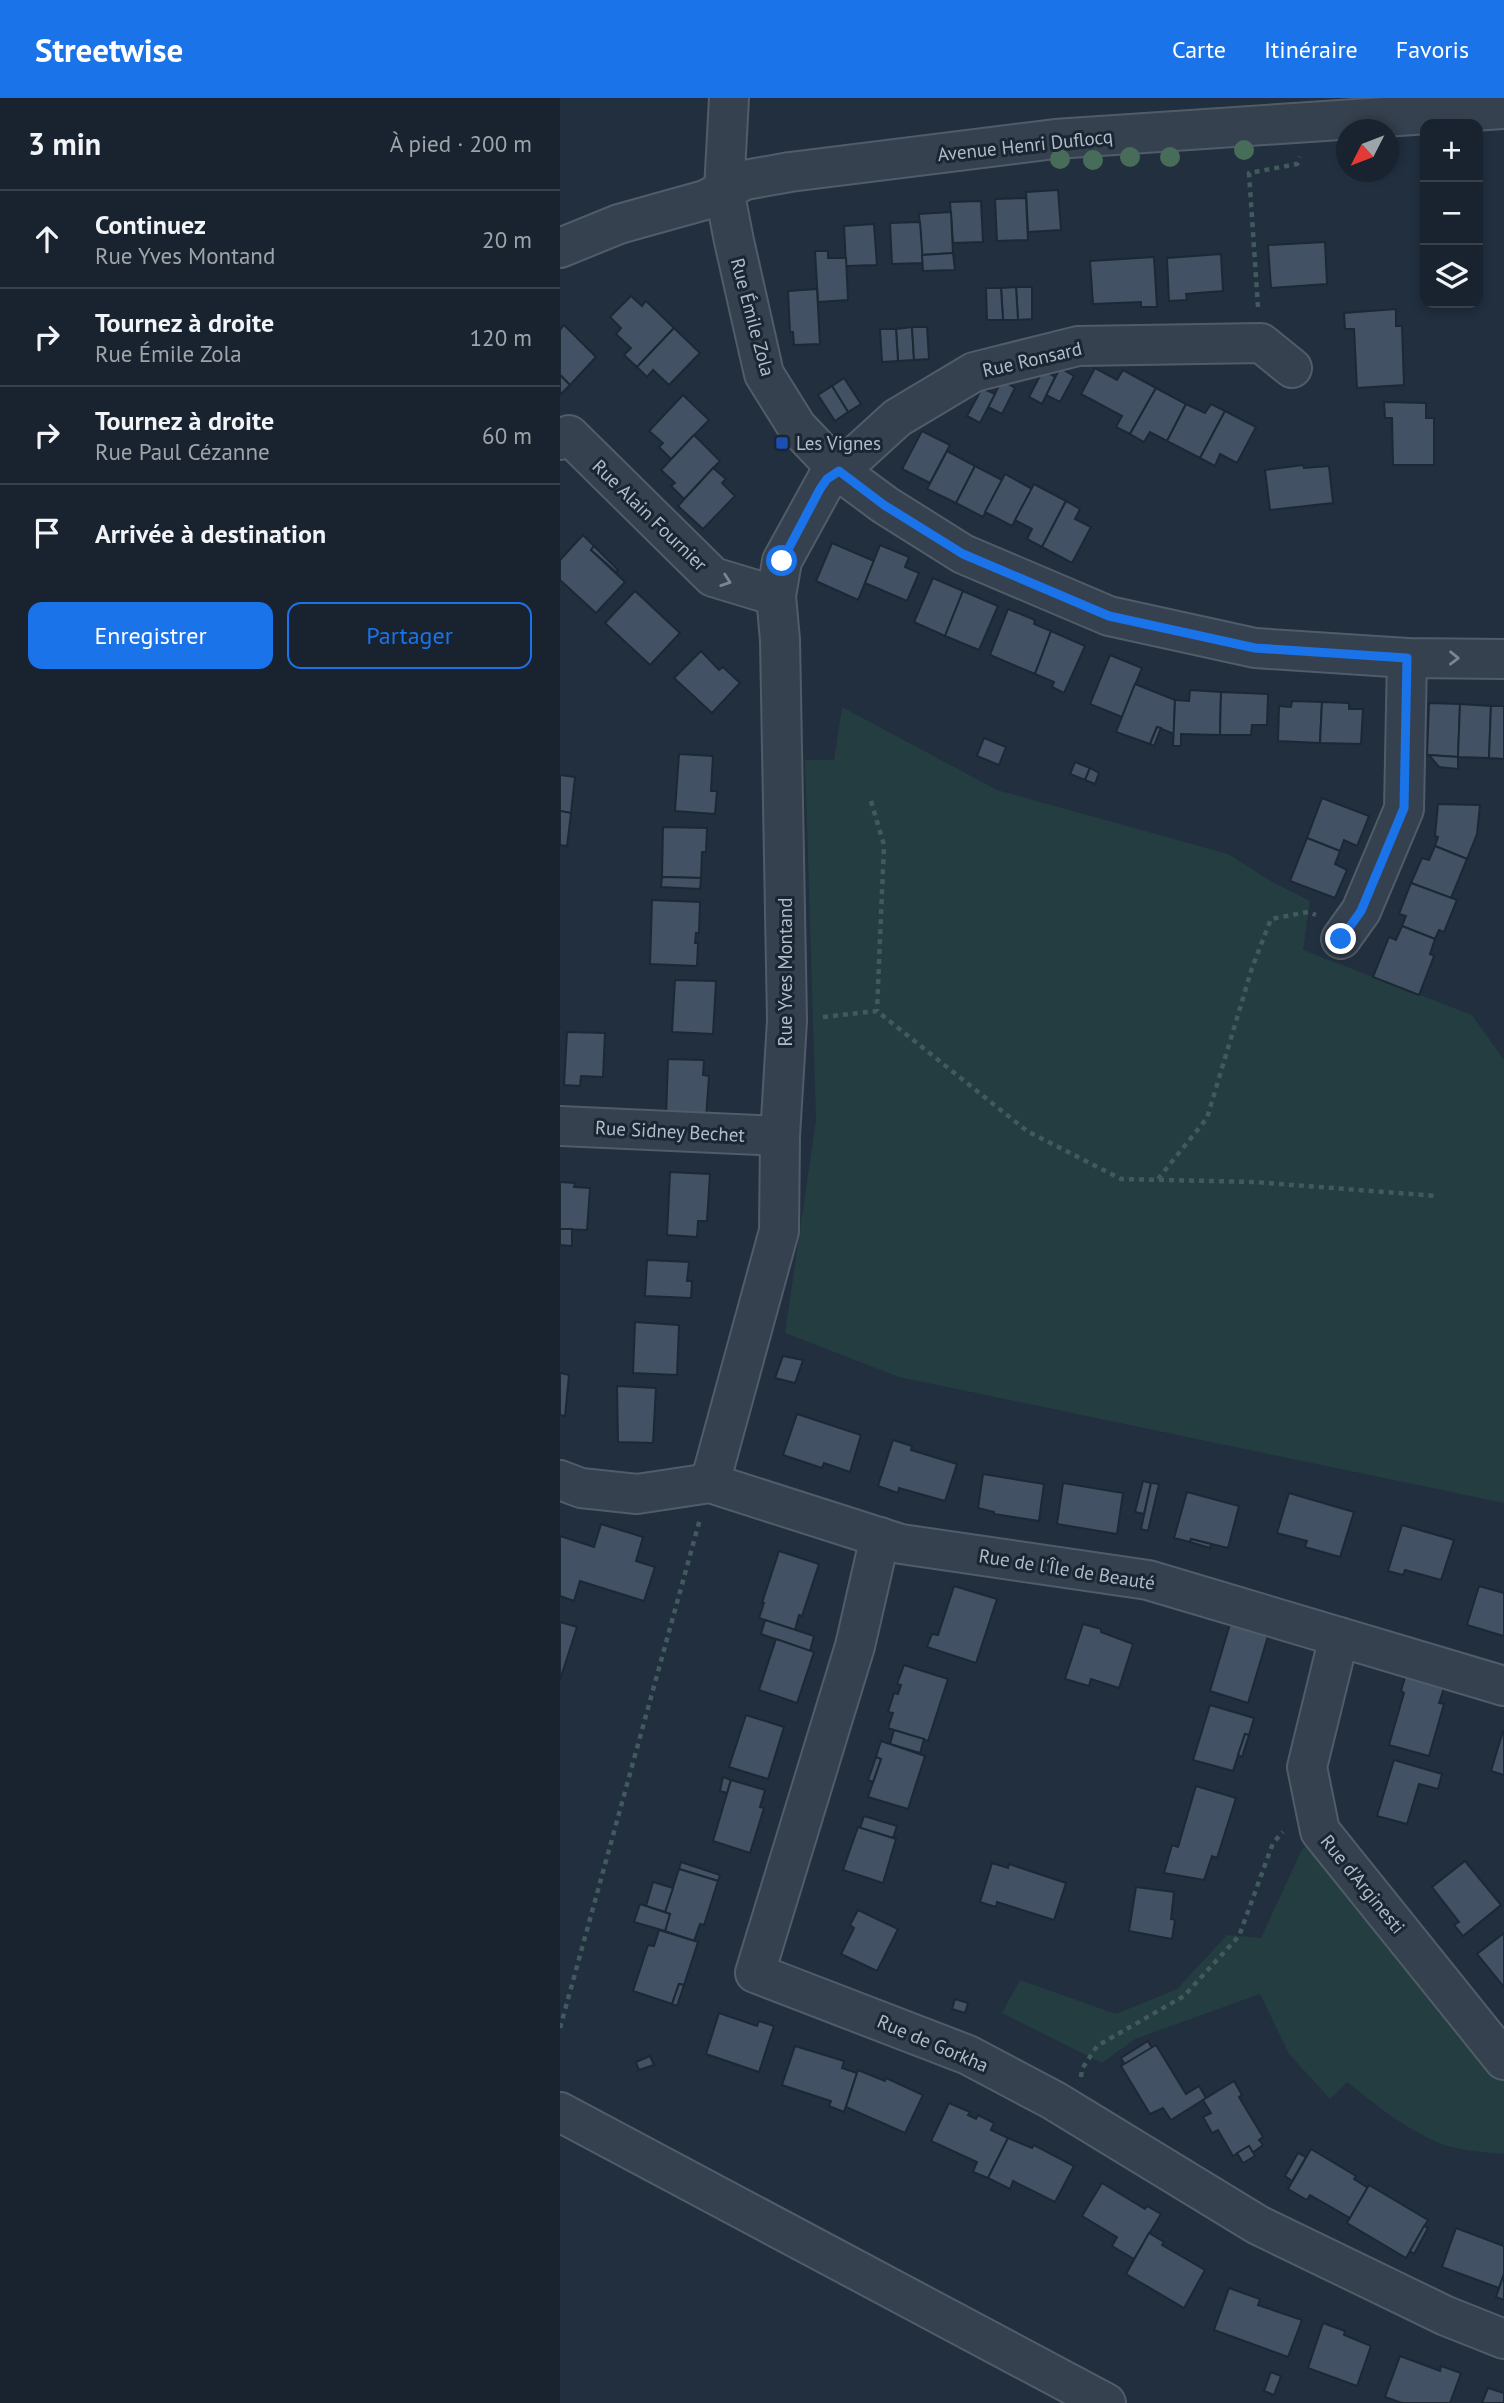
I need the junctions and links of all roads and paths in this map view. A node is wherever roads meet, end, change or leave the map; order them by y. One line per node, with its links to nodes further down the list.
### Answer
1 (729, 98): 4 (street, Rue Émile Zola)
2 (1504, 109): 3 (street, Avenue Henri Duflocq)
3 (1317, 120): 4 (street, Avenue Henri Duflocq); 6 (path)
4 (724, 190): 5 (street, Avenue Henri Duflocq); 9 (street, Rue Émile Zola)
5 (560, 248)
6 (1261, 343): 7 (street); 9 (street, Rue Ronsard)
7 (1292, 368)
8 (564, 438): 10 (street, Rue Alain Fournier, one-way to 10)
9 (839, 471): 10 (street, Rue Yves Montand); 11 (street, Rue Émile Zola)
10 (776, 596): 16 (street, Rue Yves Montand)
11 (1407, 658): 12 (street, Rue Émile Zola, one-way to 12); 14 (street)
12 (1504, 659)
13 (871, 801): 15 (path)
14 (1345, 934): 19 (path)
15 (877, 1011): 16 (path); 19 (path)
16 (787, 1021): 18 (street, Rue Yves Montand)
17 (560, 1126): 18 (street, Rue Sidney Bechet)
18 (780, 1136): 22 (street, Rue Yves Montand)
19 (1158, 1180): 20 (path)
20 (1437, 1196)
21 (560, 1480): 22 (street)
22 (710, 1483): 23 (street, Rue de l'Île de Beauté); 27 (path)
23 (880, 1537): 24 (street, Rue de l'Île de Beauté); 30 (street, Rue de Gorkha)
24 (1339, 1637): 25 (street, Rue de l'Île de Beauté); 26 (street, Rue d'Arginesti)
25 (1504, 1685)
26 (1314, 1800): 28 (street, Rue d'Arginesti); 30 (path)
27 (560, 2028)
28 (1504, 2060)
29 (560, 2112): 32 (street)
30 (1072, 2112): 31 (street, Rue de Gorkha)
31 (1504, 2339)
32 (1106, 2403)

